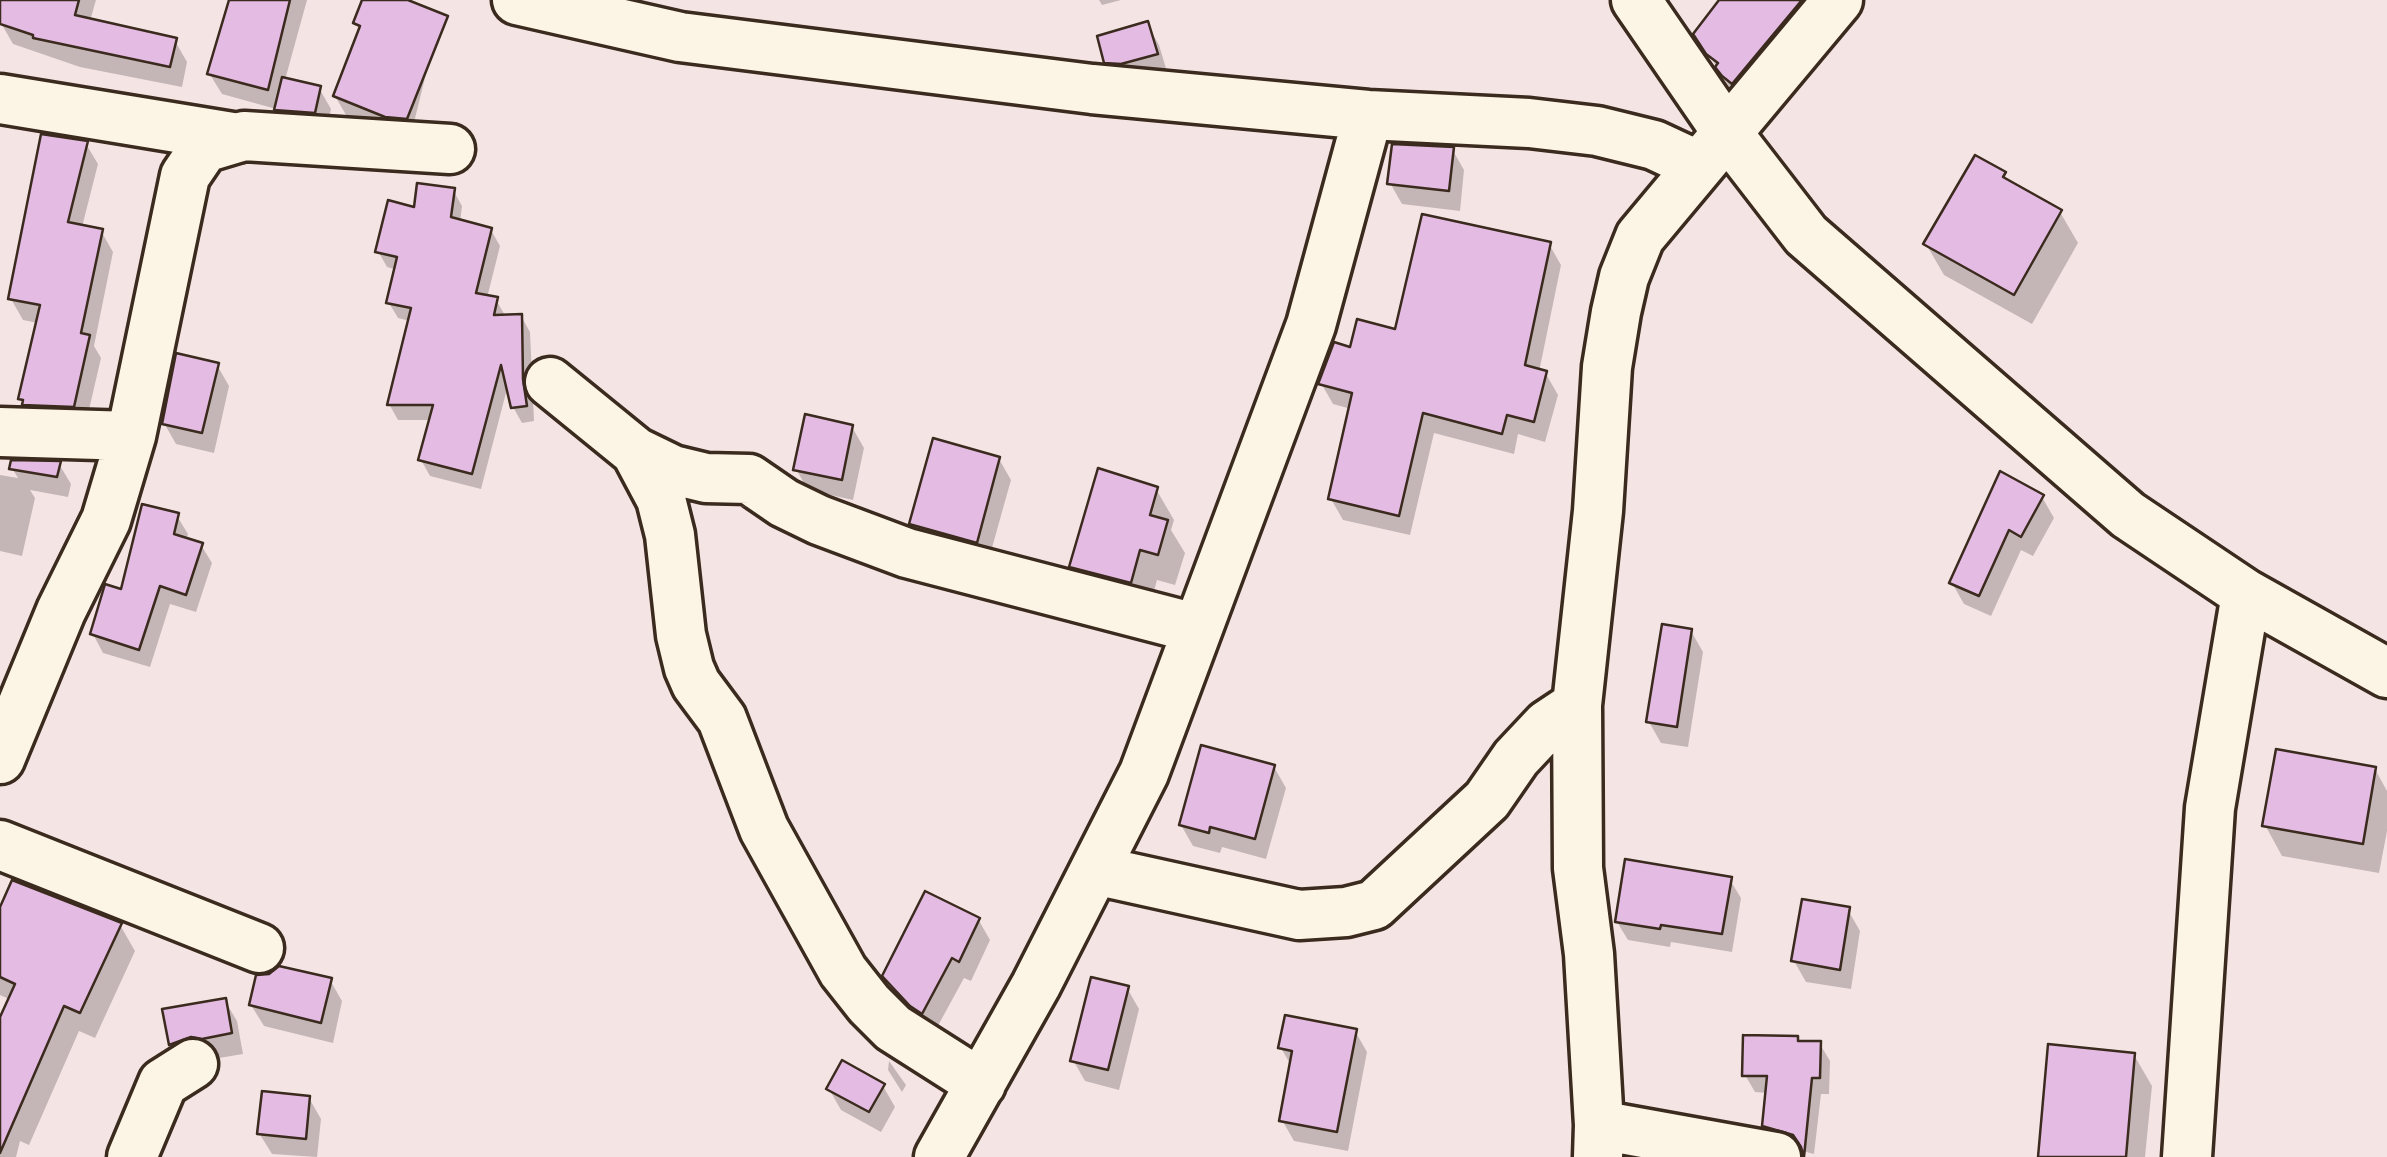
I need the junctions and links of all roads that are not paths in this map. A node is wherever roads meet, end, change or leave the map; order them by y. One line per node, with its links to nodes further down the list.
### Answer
1 (517, 0): 5 (street)
2 (713, 0): 5 (street)
3 (1636, 0): 10 (street)
4 (1838, 0): 10 (street)
5 (680, 37): 7 (street)
6 (0, 99): 8 (street)
7 (1368, 115): 10 (street); 16 (street)
8 (238, 138): 9 (street); 13 (street)
9 (450, 148)
10 (1714, 150): 15 (street); 18 (street)
11 (550, 382): 14 (street)
12 (0, 432): 13 (street)
13 (131, 436): 19 (street)
14 (636, 452): 16 (street); 24 (street)
15 (2246, 594): 17 (street); 29 (street)
16 (1195, 628): 21 (street)
17 (2387, 674)
18 (1576, 705): 21 (street); 25 (street)
19 (0, 759)
20 (0, 845): 22 (street)
21 (1095, 870): 24 (street)
22 (259, 948)
23 (193, 1064): 26 (street)
24 (981, 1084): 27 (street)
25 (1599, 1141): 28 (street)
26 (132, 1157)
27 (939, 1157)
28 (1776, 1157)
29 (2187, 1157)

